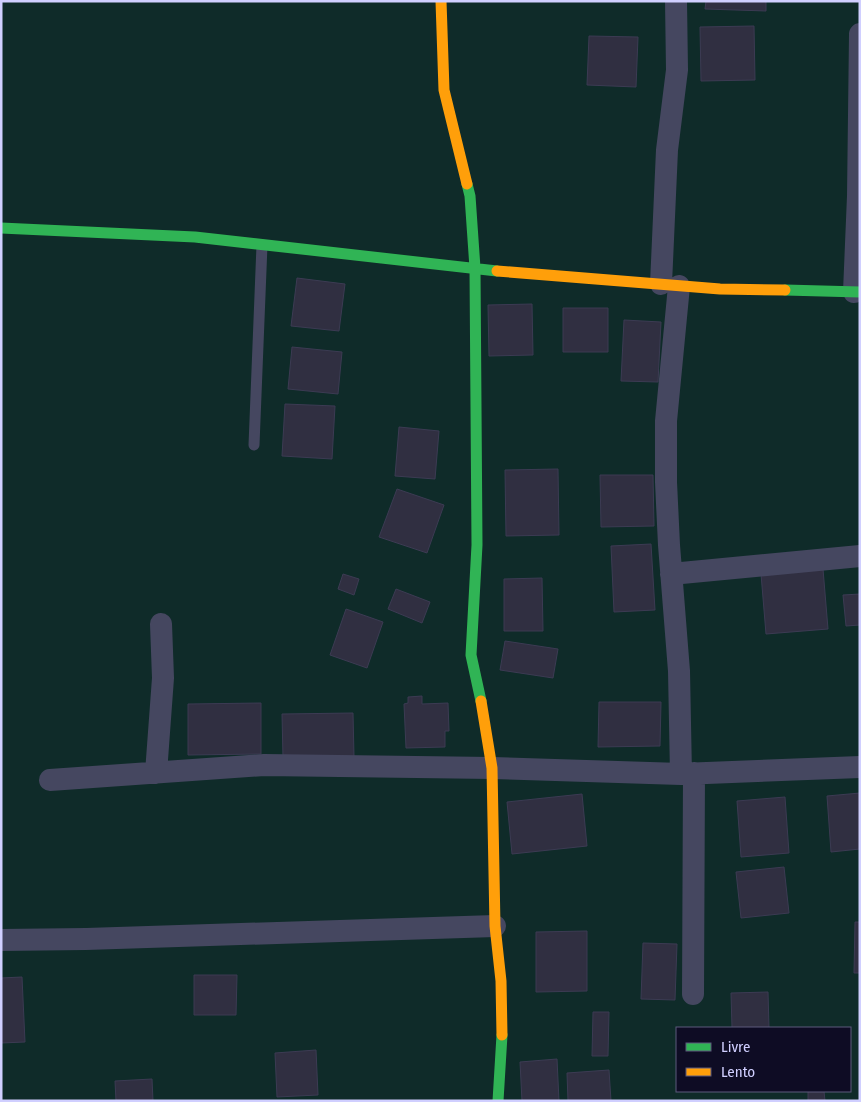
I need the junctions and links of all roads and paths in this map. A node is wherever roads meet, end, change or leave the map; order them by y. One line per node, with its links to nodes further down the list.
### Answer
1 (441, 1): 7 (street)
2 (676, 1): 8 (street)
3 (860, 34): 4 (street)
4 (859, 197): 9 (street)
5 (1, 228): 6 (street)
6 (262, 244): 7 (street); 10 (lane)
7 (475, 268): 8 (street); 15 (street)
8 (670, 285): 9 (street); 12 (street)
9 (857, 292)
10 (254, 445)
11 (860, 556): 12 (street)
12 (671, 574): 17 (street)
13 (161, 624): 16 (street)
14 (860, 767): 17 (street)
15 (492, 768): 16 (street); 17 (street); 19 (street)
16 (156, 773): 18 (street)
17 (688, 773): 21 (street)
18 (50, 780)
19 (495, 926): 20 (street); 22 (street)
20 (1, 940)
21 (692, 994)
22 (498, 1101)

